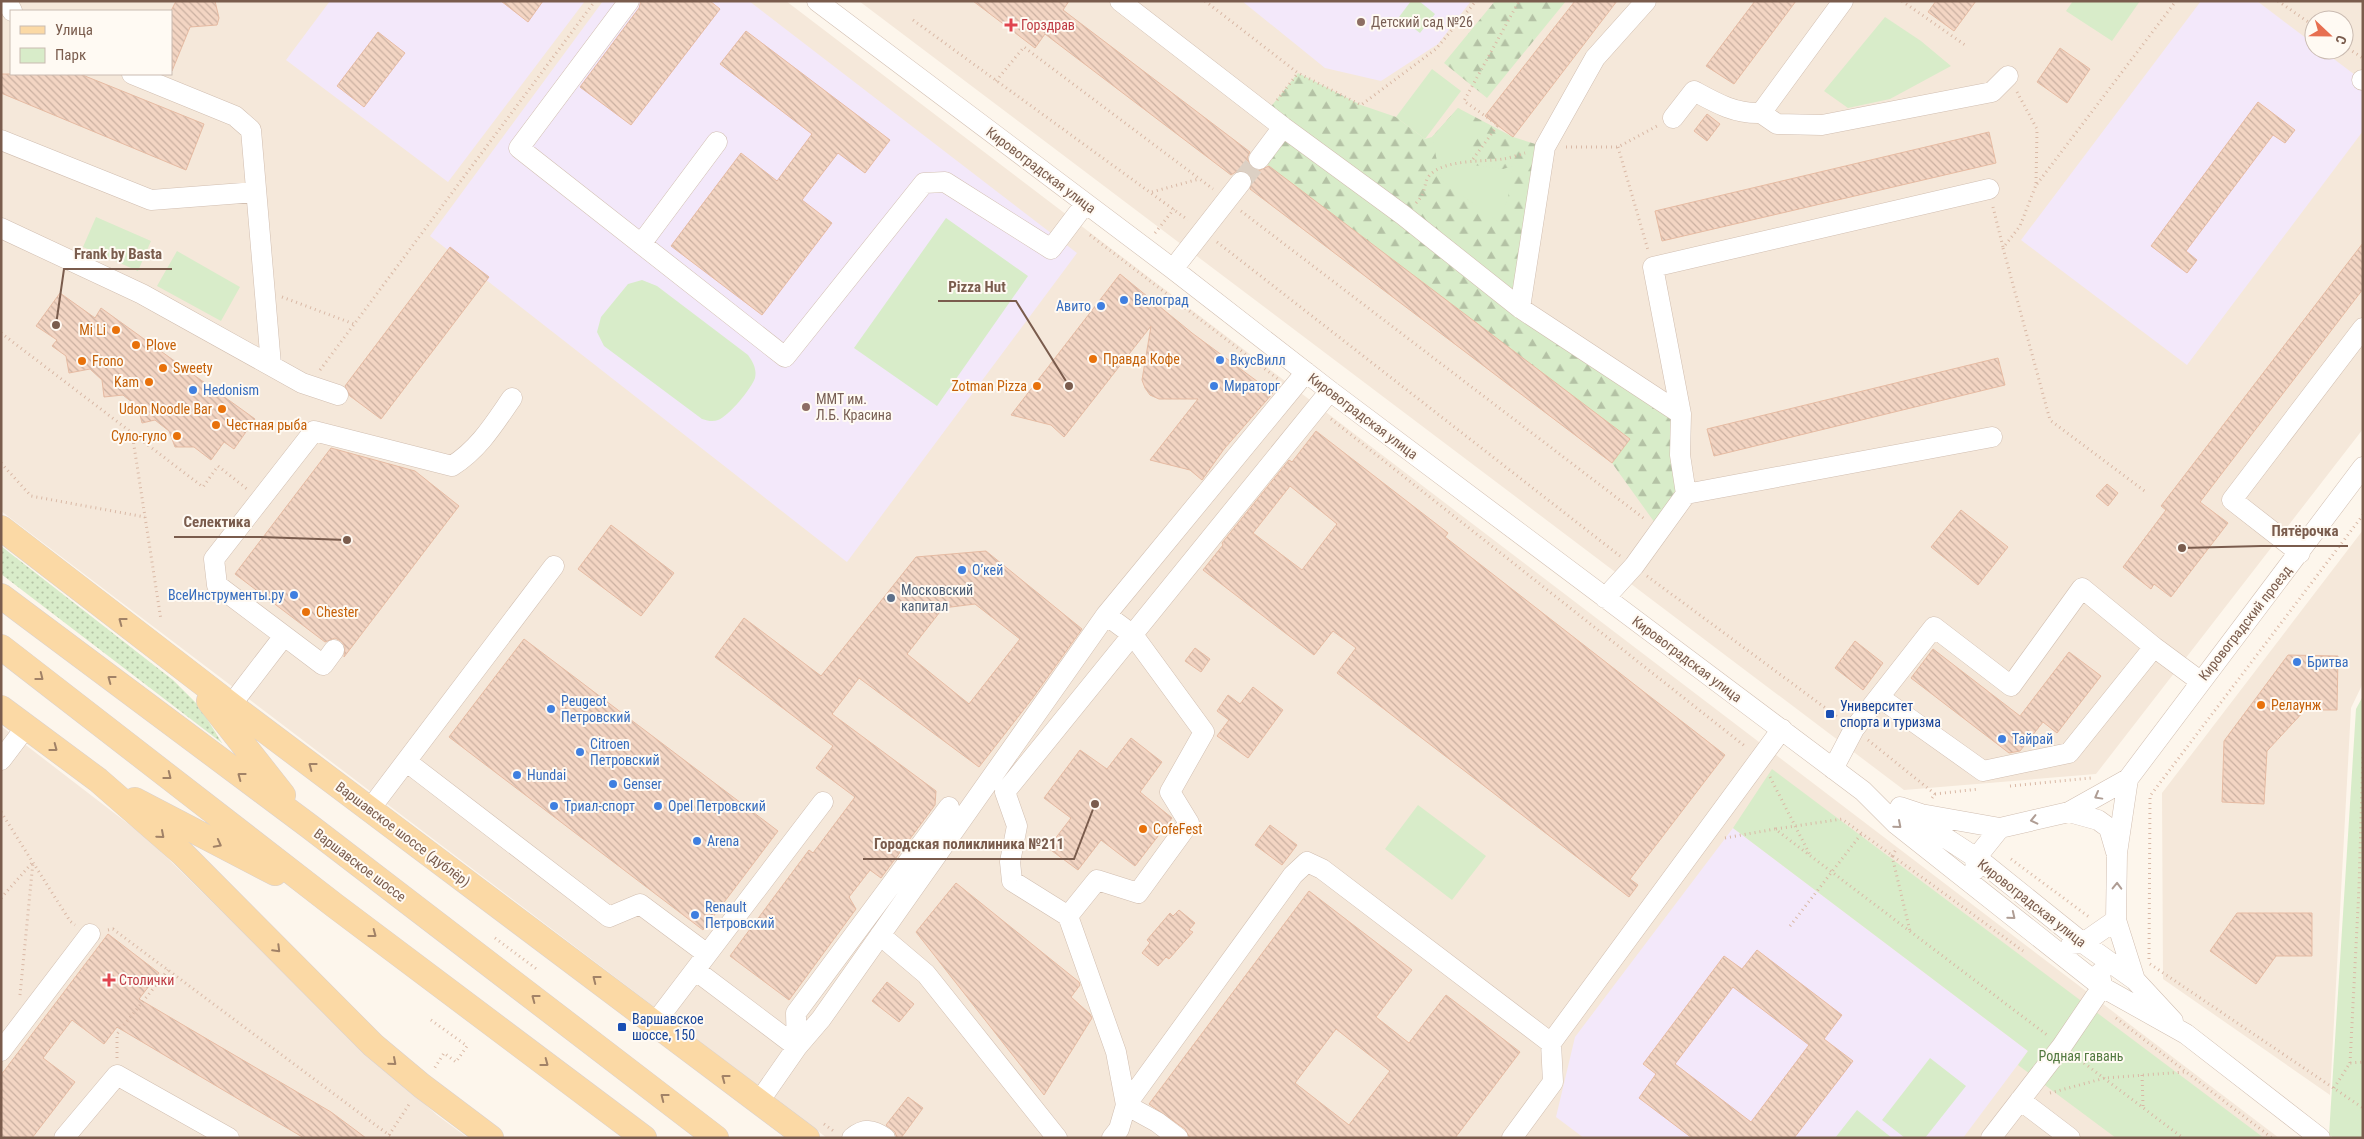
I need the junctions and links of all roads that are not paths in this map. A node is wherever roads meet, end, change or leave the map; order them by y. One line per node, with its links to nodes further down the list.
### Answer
1 (629, 1): 19 (street)
2 (817, 1): 17 (street, Кировоградская улица)
3 (1120, 1): 10 (street)
4 (1646, 1): 21 (street)
5 (1843, 1): 8 (street)
6 (134, 75): 16 (street)
7 (2008, 76): 8 (street)
8 (1761, 113): 9 (street)
9 (1672, 118)
10 (1283, 127): 13 (street); 21 (street)
11 (1, 140): 16 (street)
12 (717, 142): 19 (street)
13 (1259, 159)
14 (1241, 182): 20 (street)
15 (1989, 189): 28 (street)
16 (256, 192): 23 (street)
17 (1085, 204): 19 (street); 20 (street, Кировоградская улица)
18 (1, 228): 23 (street)
19 (641, 244)
20 (1173, 269): 24 (street, Кировоградская улица)
21 (1520, 308): 28 (street)
22 (2363, 328): 33 (street)
23 (271, 365): 26 (street)
24 (1306, 372): 25 (street, Кировоградская улица); 37 (street)
25 (1330, 391): 36 (street, Кировоградская улица); 38 (street)
26 (338, 395)
27 (512, 398): 39 (street)
28 (1681, 414): 31 (street)
29 (1992, 437): 31 (street)
30 (2363, 467): 33 (street, Кировоградский проезд)
31 (1686, 494): 36 (street)
32 (1, 528): 43 (main road, Варшавское шоссе (дублёр), one-way to 32)
33 (2300, 553): 44 (street, Кировоградский проезд)
34 (554, 566): 51 (street)
35 (1, 596): 61 (main road, Варшавское шоссе, one-way to 35)
36 (1605, 598): 49 (street, Кировоградская улица)
37 (1106, 615): 38 (street); 70 (street)
38 (1132, 635): 67 (street); 67 (street)
39 (284, 636): 42 (street); 46 (street)
40 (1, 647): 66 (main road, one-way to 66)
41 (2154, 647): 44 (street); 45 (street); 45 (street)
42 (334, 650)
43 (174, 661): 46 (main road, Варшавское шоссе (дублёр)); 61 (main road)
44 (2200, 681): 53 (street, Кировоградский проезд)
45 (1879, 697): 52 (street)
46 (231, 705): 59 (main road, Варшавское шоссе (дублёр), one-way to 46)
47 (1, 708): 48 (main road)
48 (26, 727): 50 (street); 54 (main road, one-way to 54)
49 (1782, 729): 52 (street, Кировоградская улица); 79 (street)
50 (1, 760)
51 (407, 762): 59 (street); 73 (street)
52 (1833, 769): 55 (street, Кировоградская улица)
53 (2128, 779): 60 (street, one-way to 60); 63 (street)
54 (98, 780): 66 (main road, one-way to 66); 87 (main road, one-way to 87)
55 (1864, 791): 58 (street, Кировоградская улица); 65 (street, Кировоградская улица, one-way to 65)
56 (823, 802): 73 (street)
57 (949, 807): 80 (street)
58 (1900, 807): 62 (street); 64 (street, Кировоградская улица)
59 (370, 810): 77 (main road, Варшавское шоссе (дублёр), one-way to 59)
60 (2069, 812): 62 (street, one-way to 62); 63 (street)
61 (309, 826): 89 (main road, Варшавское шоссе, one-way to 61)
62 (2000, 828): 64 (street)
63 (2117, 853): 68 (street, one-way to 63)
64 (1976, 858): 65 (street); 72 (street, Кировоградская улица)
65 (1974, 886): 71 (street, Кировоградская улица, one-way to 71)
66 (334, 905): 88 (main road, one-way to 88)
67 (1068, 916): 84 (street)
68 (2116, 920): 72 (street); 75 (street)
69 (90, 934): 81 (street)
70 (880, 935): 80 (street); 93 (street)
71 (2047, 945): 72 (street); 76 (street, Кировоградская улица)
72 (2090, 949): 75 (street, Кировоградская улица); 76 (street)
73 (707, 954): 74 (street)
74 (695, 970): 77 (street); 80 (street)
75 (2135, 980): 78 (street, Кировоградская улица)
76 (2102, 987): 78 (street, Кировоградская улица); 82 (street)
77 (654, 1024): 83 (main road, Варшавское шоссе (дублёр), one-way to 77)
78 (2186, 1034): 99 (street, Кировоградская улица)
79 (1551, 1043): 84 (street); 96 (street)
80 (797, 1047): 83 (street)
81 (1, 1050)
82 (2020, 1100): 97 (street); 98 (street)
83 (758, 1103): 90 (main road, Варшавское шоссе (дублёр))
84 (1126, 1104): 94 (street); 95 (street)
85 (64, 1138): 86 (street)
86 (229, 1138)
87 (491, 1138)
88 (644, 1138)
89 (716, 1138)
90 (807, 1138)
91 (852, 1138): 92 (street)
92 (885, 1138)
93 (1057, 1138)
94 (1112, 1138)
95 (1178, 1138)
96 (1512, 1138)
97 (1991, 1138)
98 (2070, 1138)
99 (2320, 1138)

